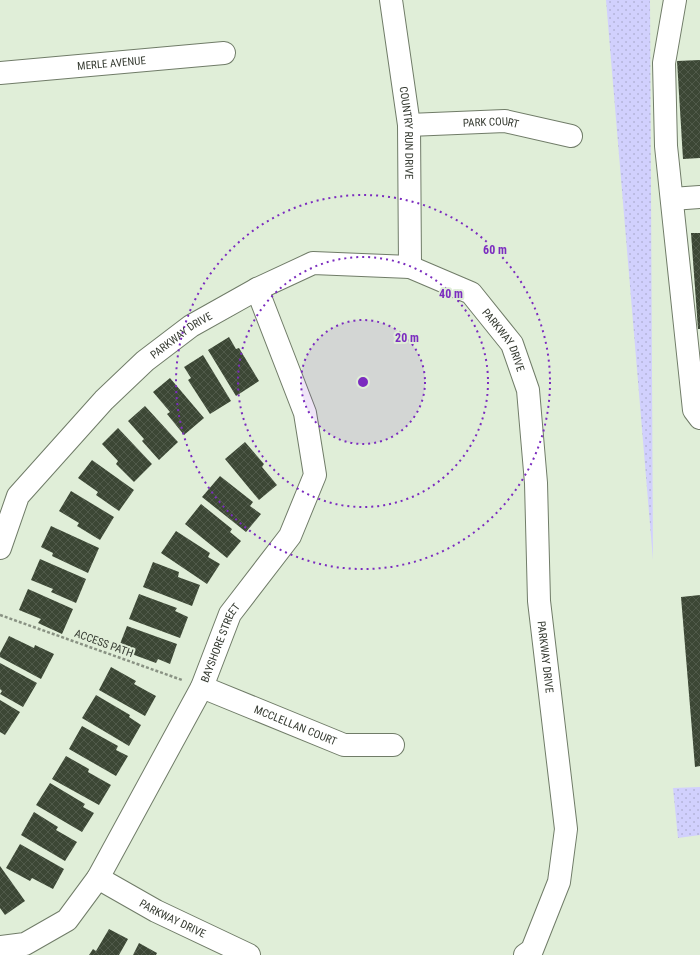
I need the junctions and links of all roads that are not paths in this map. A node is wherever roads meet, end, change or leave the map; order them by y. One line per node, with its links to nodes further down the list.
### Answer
1 (391, 0): 5 (street, COUNTRY RUN DRIVE)
2 (675, 0): 8 (street)
3 (224, 53): 4 (street, MERLE AVENUE)
4 (0, 73)
5 (409, 125): 6 (street, PARK COURT); 9 (street, COUNTRY RUN DRIVE)
6 (570, 136)
7 (700, 197): 8 (street)
8 (672, 199): 11 (street)
9 (410, 267): 10 (street, PARKWAY DRIVE); 18 (street, PARKWAY DRIVE)
10 (257, 289): 12 (street, PARKWAY DRIVE); 13 (street, BAYSHORE STREET)
11 (700, 418)
12 (0, 548)
13 (202, 687): 14 (street, MCCLELLAN COURT); 15 (street, BAYSHORE STREET)
14 (393, 745)
15 (98, 878): 16 (street, BAYSHORE STREET); 17 (street, PARKWAY DRIVE)
16 (0, 946)
17 (249, 955)
18 (525, 955)

